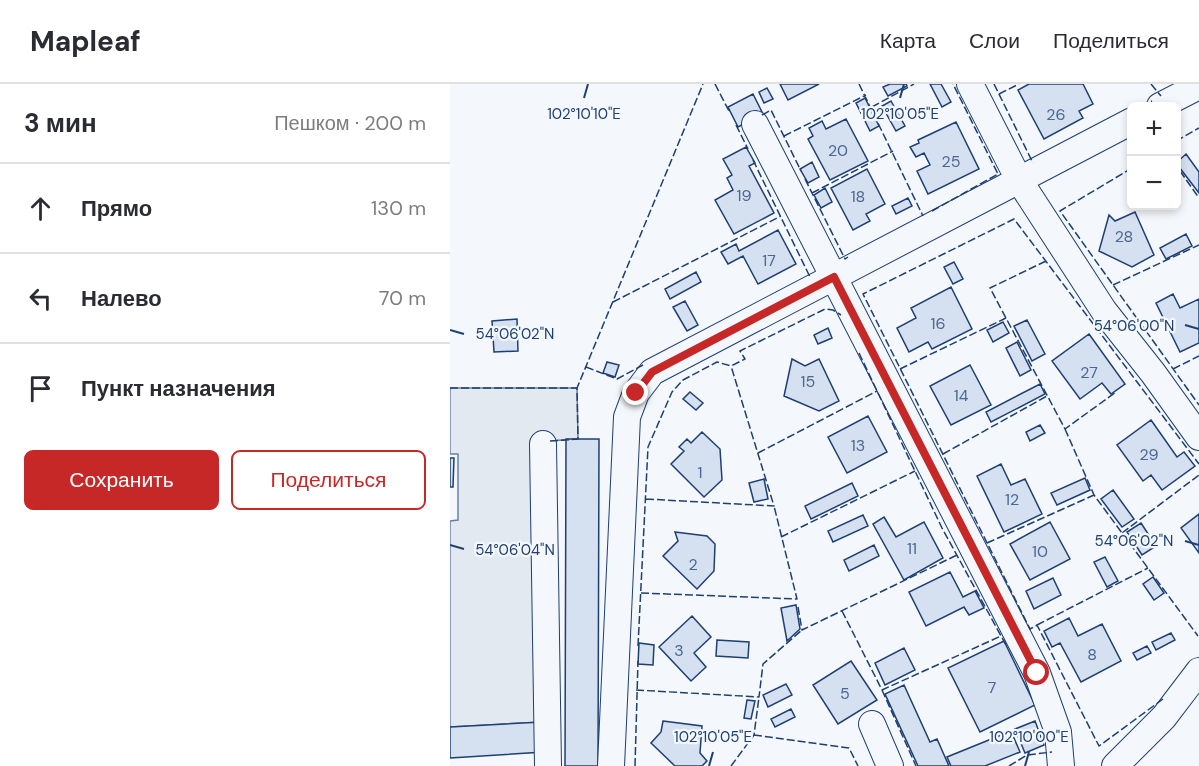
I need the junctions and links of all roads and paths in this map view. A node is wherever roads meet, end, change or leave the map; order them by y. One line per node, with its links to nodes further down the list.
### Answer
1 (970, 84): 6 (lane)
2 (1199, 87): 3 (lane)
3 (1168, 102)
4 (755, 124): 7 (lane)
5 (1127, 124): 6 (lane)
6 (1019, 180): 7 (lane); 8 (lane)
7 (834, 277): 13 (lane); 15 (lane)
8 (1199, 437)
9 (543, 444): 12 (lane)
10 (1199, 671): 16 (lane)
11 (872, 724): 14 (lane)
12 (548, 766)
13 (611, 766)
14 (890, 766)
15 (1061, 766)
16 (1115, 766)

